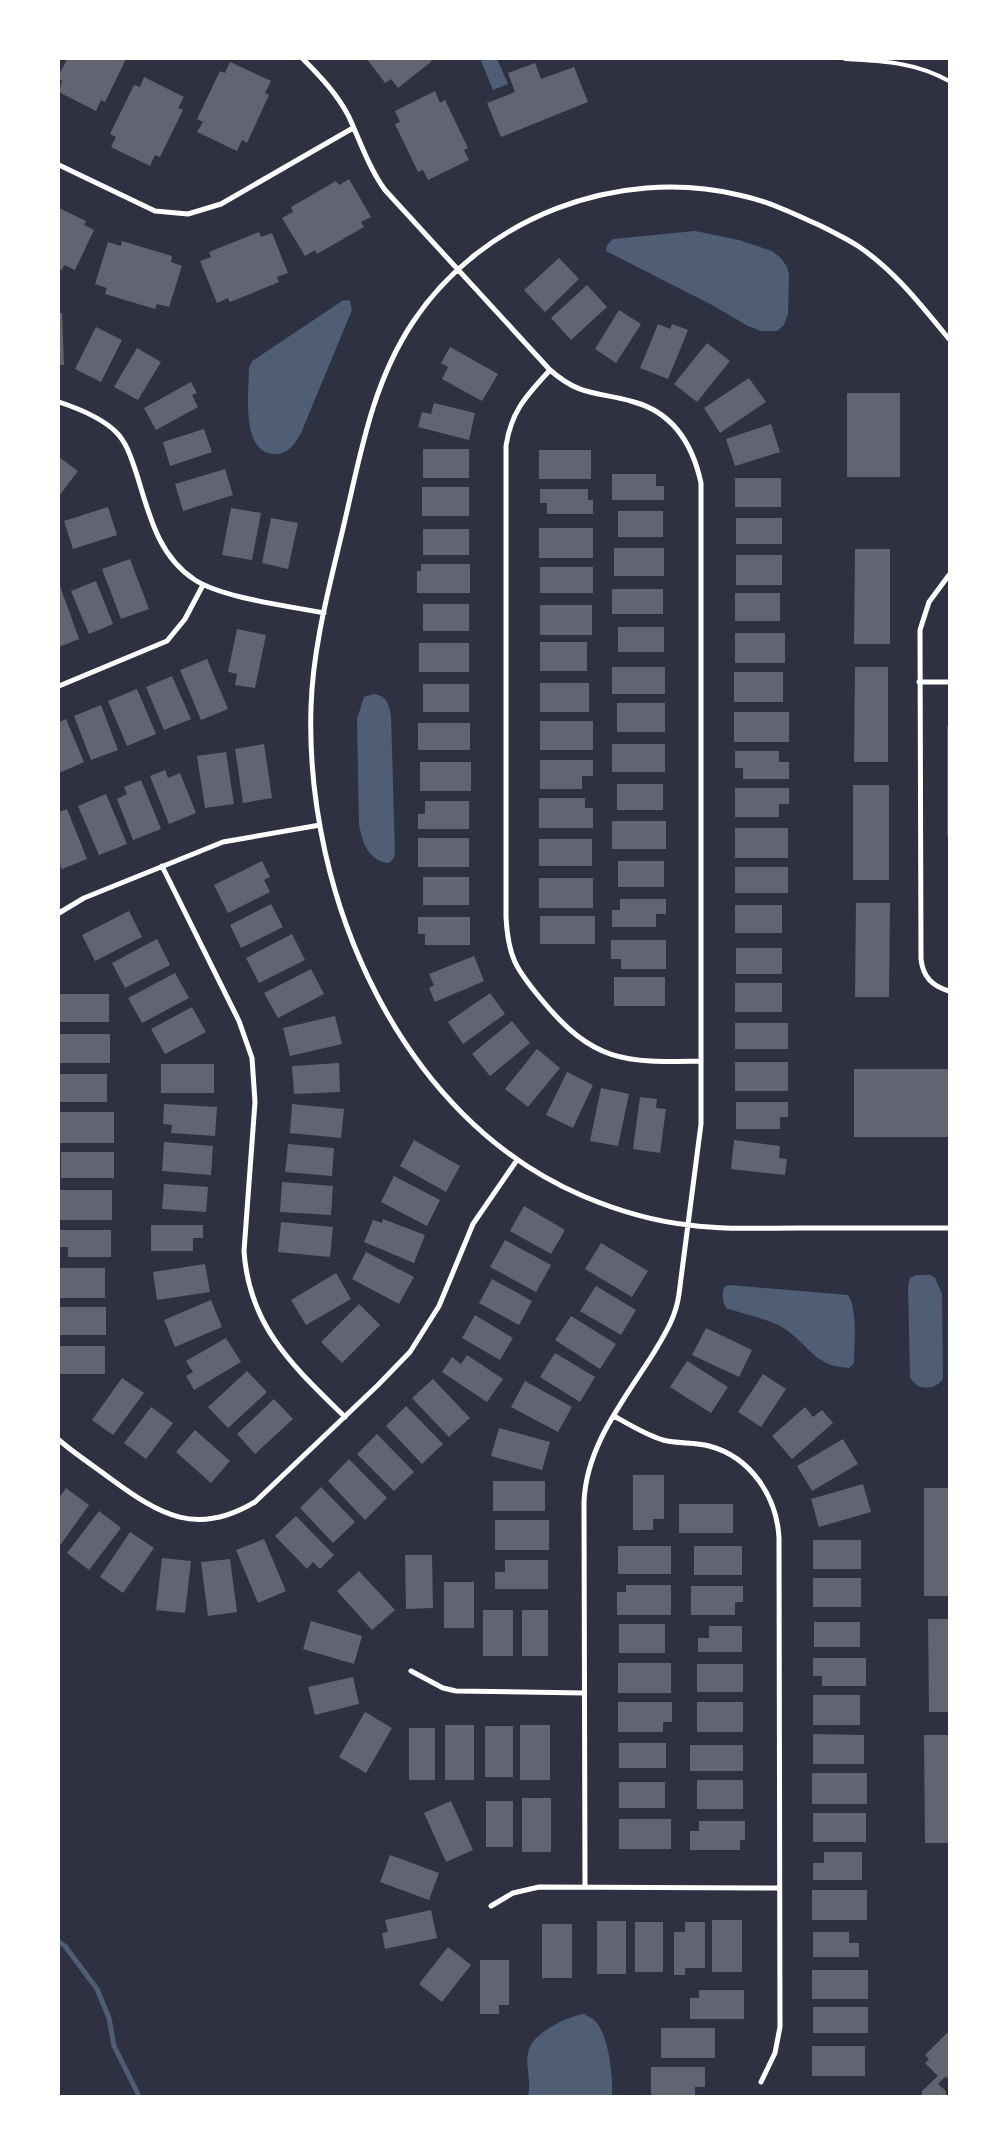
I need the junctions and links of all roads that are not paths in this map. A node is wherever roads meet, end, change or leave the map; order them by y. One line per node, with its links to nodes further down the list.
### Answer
1 (302, 59): 4 (street)
2 (844, 59): 3 (lane)
3 (949, 80)
4 (353, 128): 5 (street); 6 (street)
5 (59, 165)
6 (458, 270): 7 (street); 8 (street); 12 (street)
7 (949, 338)
8 (550, 370): 20 (street); 20 (street)
9 (59, 402): 11 (street)
10 (949, 575): 13 (street)
11 (203, 584): 12 (street); 15 (street)
12 (324, 613): 16 (street)
13 (919, 682): 14 (street); 19 (street)
14 (949, 682)
15 (59, 686)
16 (320, 825): 17 (street); 21 (street)
17 (162, 866): 18 (street); 25 (street)
18 (59, 913)
19 (949, 990)
20 (700, 1062): 22 (street)
21 (517, 1160): 22 (street); 25 (street)
22 (688, 1225): 23 (street); 24 (street)
23 (949, 1228)
24 (614, 1416): 28 (street); 30 (street)
25 (345, 1417): 26 (street)
26 (59, 1440)
27 (411, 1671): 28 (street)
28 (584, 1693): 29 (street)
29 (584, 1886): 30 (street); 31 (street)
30 (779, 1888): 32 (street)
31 (491, 1906)
32 (761, 2082)

